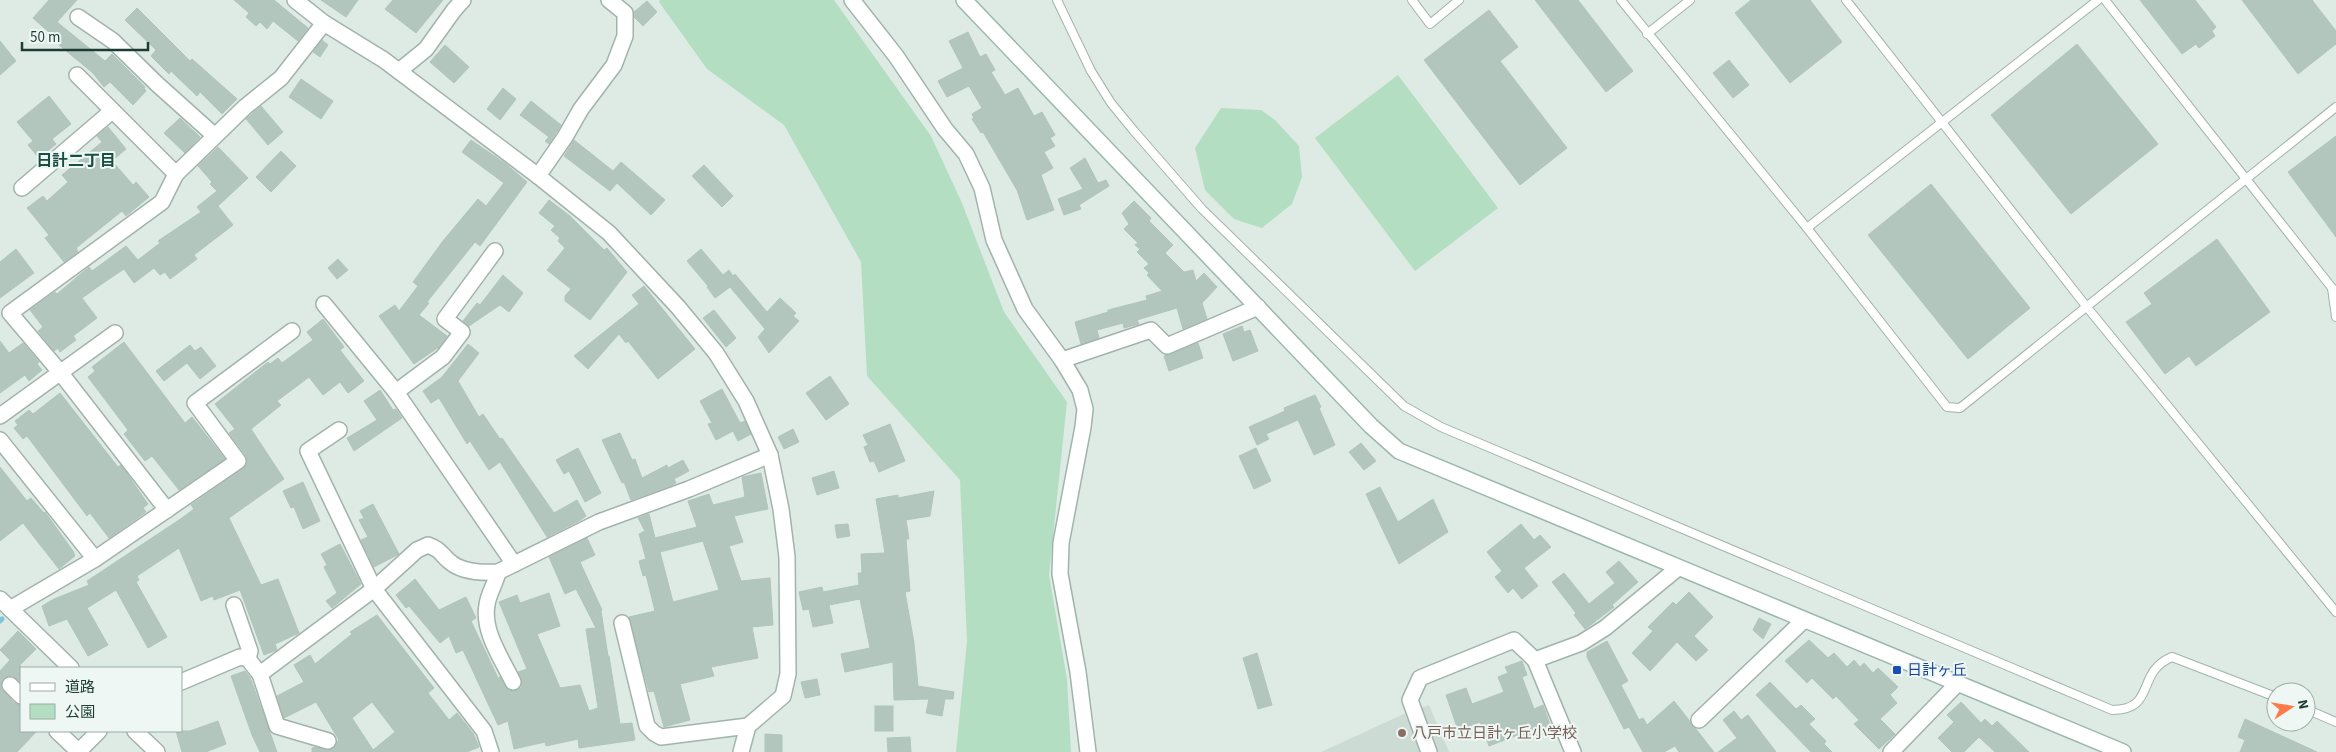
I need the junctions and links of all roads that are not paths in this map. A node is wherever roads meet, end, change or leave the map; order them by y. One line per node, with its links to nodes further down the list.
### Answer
1 (295, 0): 15 (street)
2 (463, 0): 17 (street)
3 (609, 0): 24 (street)
4 (852, 0): 36 (street)
5 (964, 0): 32 (street)
6 (1058, 0): 62 (lane)
7 (1412, 0): 8 (lane)
8 (1459, 0)
9 (1620, 0): 16 (lane)
10 (1690, 0): 16 (lane)
11 (1846, 0): 21 (lane)
12 (2098, 0): 21 (lane)
13 (2105, 0): 25 (lane)
14 (78, 17): 22 (street)
15 (324, 24): 17 (street); 22 (street)
16 (1647, 34): 27 (lane)
17 (399, 71): 24 (street)
18 (77, 75): 20 (street)
19 (2336, 107): 25 (lane)
20 (112, 111): 23 (street); 26 (street)
21 (1941, 122): 27 (lane); 31 (lane)
22 (215, 136): 23 (street)
23 (176, 174): 37 (street)
24 (538, 176): 42 (street)
25 (2246, 181): 29 (lane); 31 (lane)
26 (22, 188)
27 (1807, 228): 31 (lane)
28 (495, 251): 38 (street)
29 (2334, 290): 33 (lane)
30 (324, 304): 38 (street)
31 (2086, 306): 51 (lane)
32 (1258, 307): 36 (street); 46 (street)
33 (2336, 317)
34 (292, 331): 43 (street)
35 (115, 333): 37 (street)
36 (1062, 360): 76 (street)
37 (60, 372): 39 (street); 43 (street)
38 (396, 392): 45 (street)
39 (0, 416)
40 (339, 430): 48 (street)
41 (0, 440): 44 (street)
42 (770, 455): 45 (street); 67 (street)
43 (167, 510): 44 (street)
44 (95, 559): 49 (street)
45 (514, 564): 47 (street)
46 (1678, 568): 52 (street); 55 (street)
47 (498, 572): 48 (street); 59 (street)
48 (374, 589): 57 (street); 74 (street)
49 (5, 604): 56 (street)
50 (234, 605): 54 (street)
51 (2336, 612)
52 (1804, 620): 60 (street); 65 (street)
53 (622, 623): 67 (street)
54 (248, 660): 57 (street); 58 (street)
55 (1535, 660): 77 (street); 78 (street)
56 (70, 667)
57 (260, 674): 71 (street)
58 (182, 682)
59 (512, 682)
60 (1958, 683): 79 (street); 80 (street)
61 (10, 685): 63 (street)
62 (2266, 693)
63 (20, 695)
64 (2316, 714): 66 (lane)
65 (1699, 720)
66 (2336, 722)
67 (748, 726): 75 (street)
68 (58, 732): 72 (street)
69 (98, 732): 72 (street)
70 (136, 732): 73 (street)
71 (328, 741)
72 (79, 752)
73 (157, 752)
74 (491, 752)
75 (741, 752)
76 (1088, 752)
77 (1429, 752)
78 (1573, 752)
79 (1891, 752)
80 (2123, 752)

